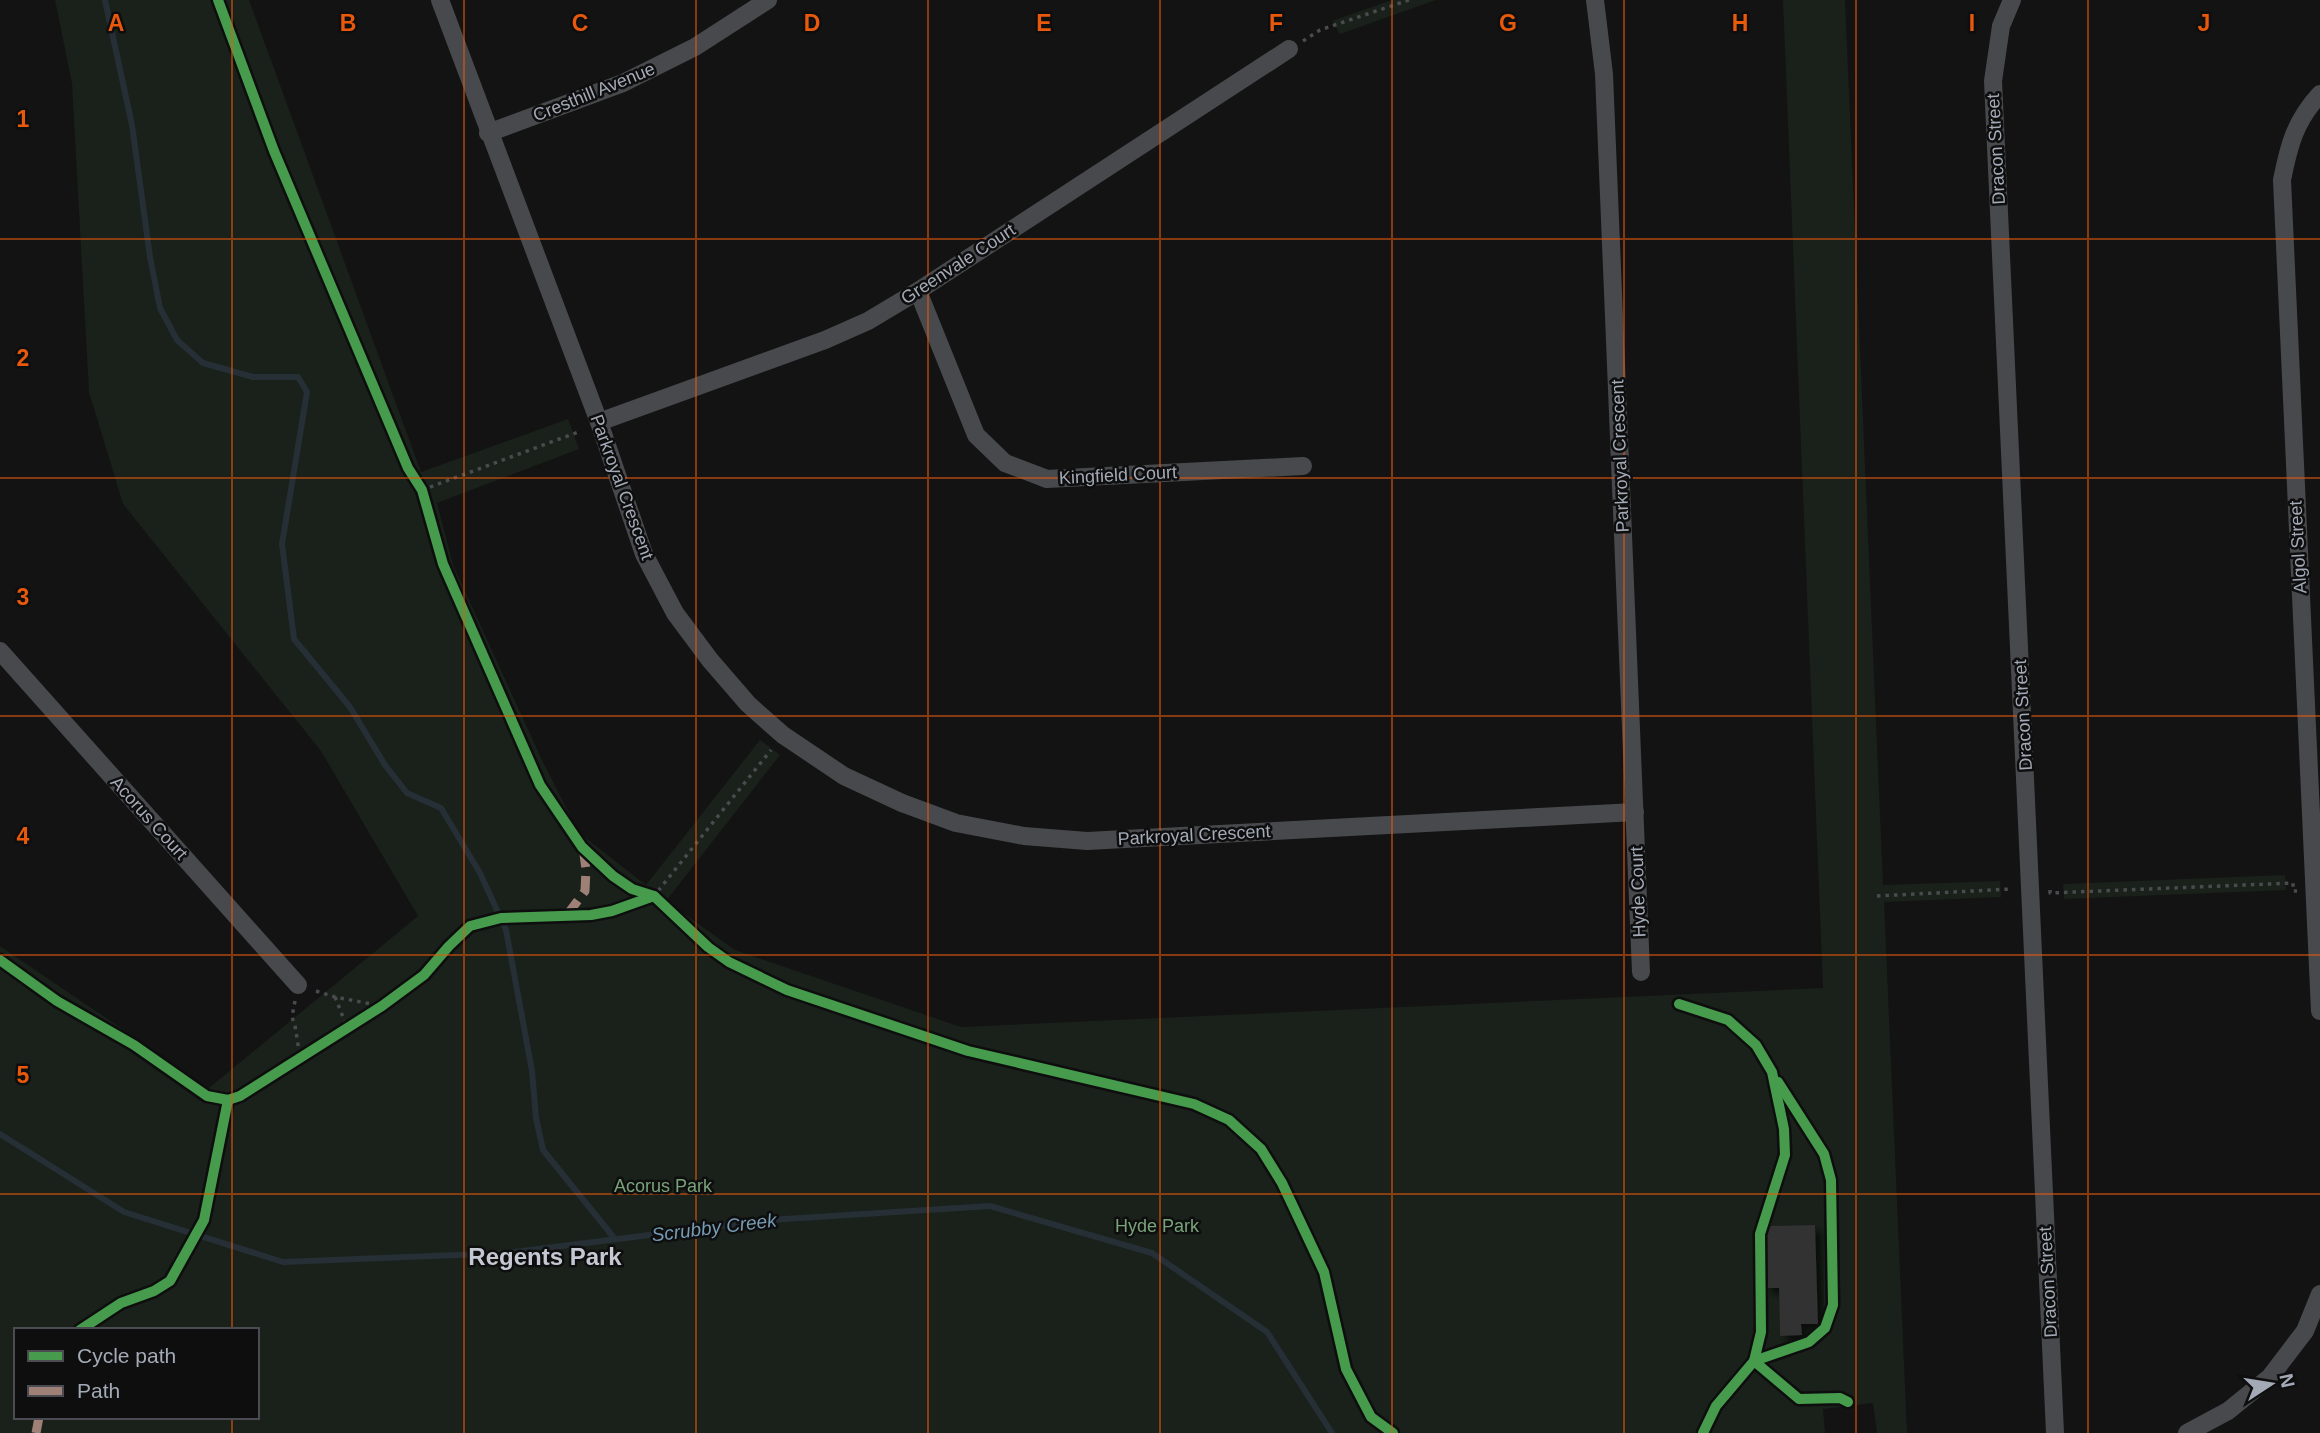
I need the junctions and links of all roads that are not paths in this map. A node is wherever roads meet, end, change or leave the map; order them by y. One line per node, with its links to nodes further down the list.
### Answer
1 (440, 0): 7 (street, Parkroyal Crescent)
2 (768, 0): 7 (street, Cresthill Avenue)
3 (1595, 0): 12 (street, Parkroyal Crescent)
4 (2012, 0): 17 (street, Dracon Street)
5 (1289, 49): 8 (street, Greenvale Court)
6 (2320, 94): 15 (street, Algol Street)
7 (488, 133): 9 (street, Parkroyal Crescent)
8 (918, 291): 9 (street, Greenvale Court); 10 (street, Kingfield Court)
9 (599, 422): 12 (street, Parkroyal Crescent)
10 (1303, 466)
11 (0, 651): 14 (street, Acorus Court)
12 (1635, 812): 13 (street, Hyde Court)
13 (1641, 972)
14 (298, 985)
15 (2320, 1011)
16 (2320, 1294): 18 (street)
17 (2055, 1433)
18 (2187, 1433)

